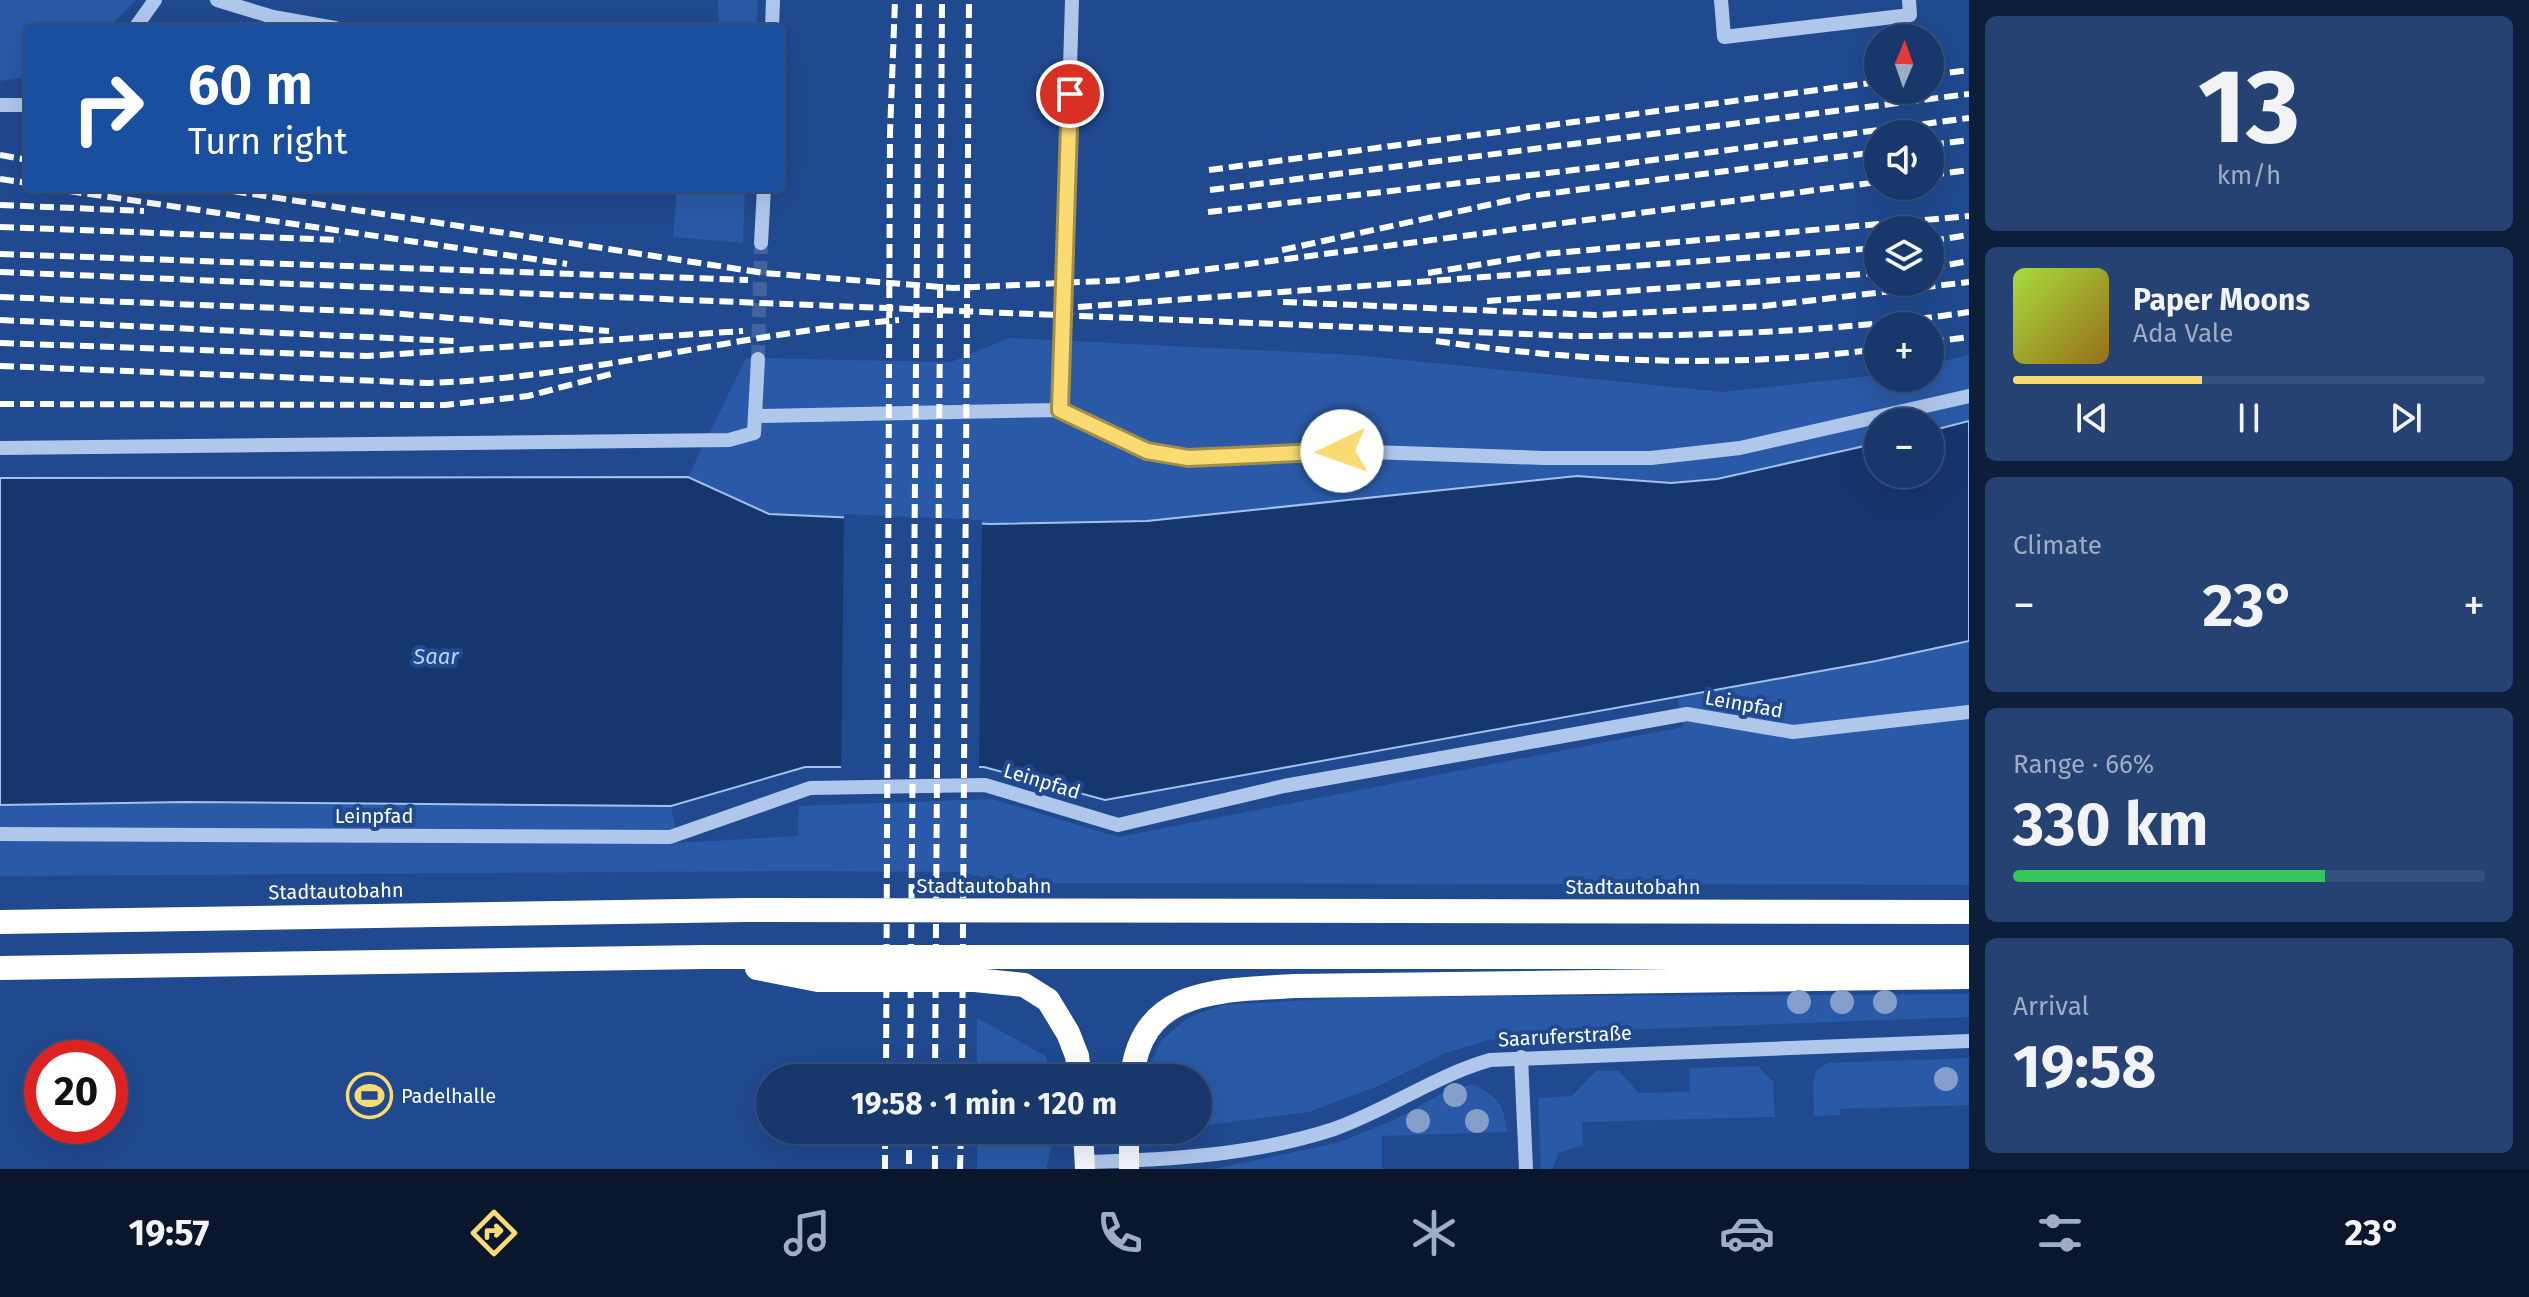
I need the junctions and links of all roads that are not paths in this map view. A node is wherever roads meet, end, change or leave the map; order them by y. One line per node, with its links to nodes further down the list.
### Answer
1 (155, 0): 7 (street)
2 (217, 0): 8 (street)
3 (773, 0): 9 (street)
4 (1072, 0): 16 (street)
5 (1721, 0): 6 (street)
6 (1909, 0)
7 (138, 24)
8 (312, 24)
9 (772, 24)
10 (0, 105): 11 (street)
11 (24, 105)
12 (764, 192): 13 (street)
13 (761, 243)
14 (758, 359): 17 (street)
15 (1969, 396): 16 (street)
16 (1060, 410): 17 (street)
17 (757, 416): 18 (street)
18 (0, 448)
19 (1969, 712): 20 (street, Leinpfad)
20 (0, 834)
21 (1969, 912): 22 (highway, Stadtautobahn)
22 (0, 922)
23 (704, 957): 24 (highway); 25 (highway); 29 (highway)
24 (1969, 957)
25 (0, 968)
26 (1969, 977): 30 (highway)
27 (1969, 1041): 28 (street, Saaruferstraße)
28 (1521, 1057): 33 (street, Saaruferstraße); 35 (street)
29 (1078, 1064)
30 (1133, 1064)
31 (1084, 1144): 34 (main road)
32 (1129, 1144): 33 (main road)
33 (1129, 1165): 34 (street, Saaruferstraße)
34 (1086, 1166)
35 (1526, 1169)

